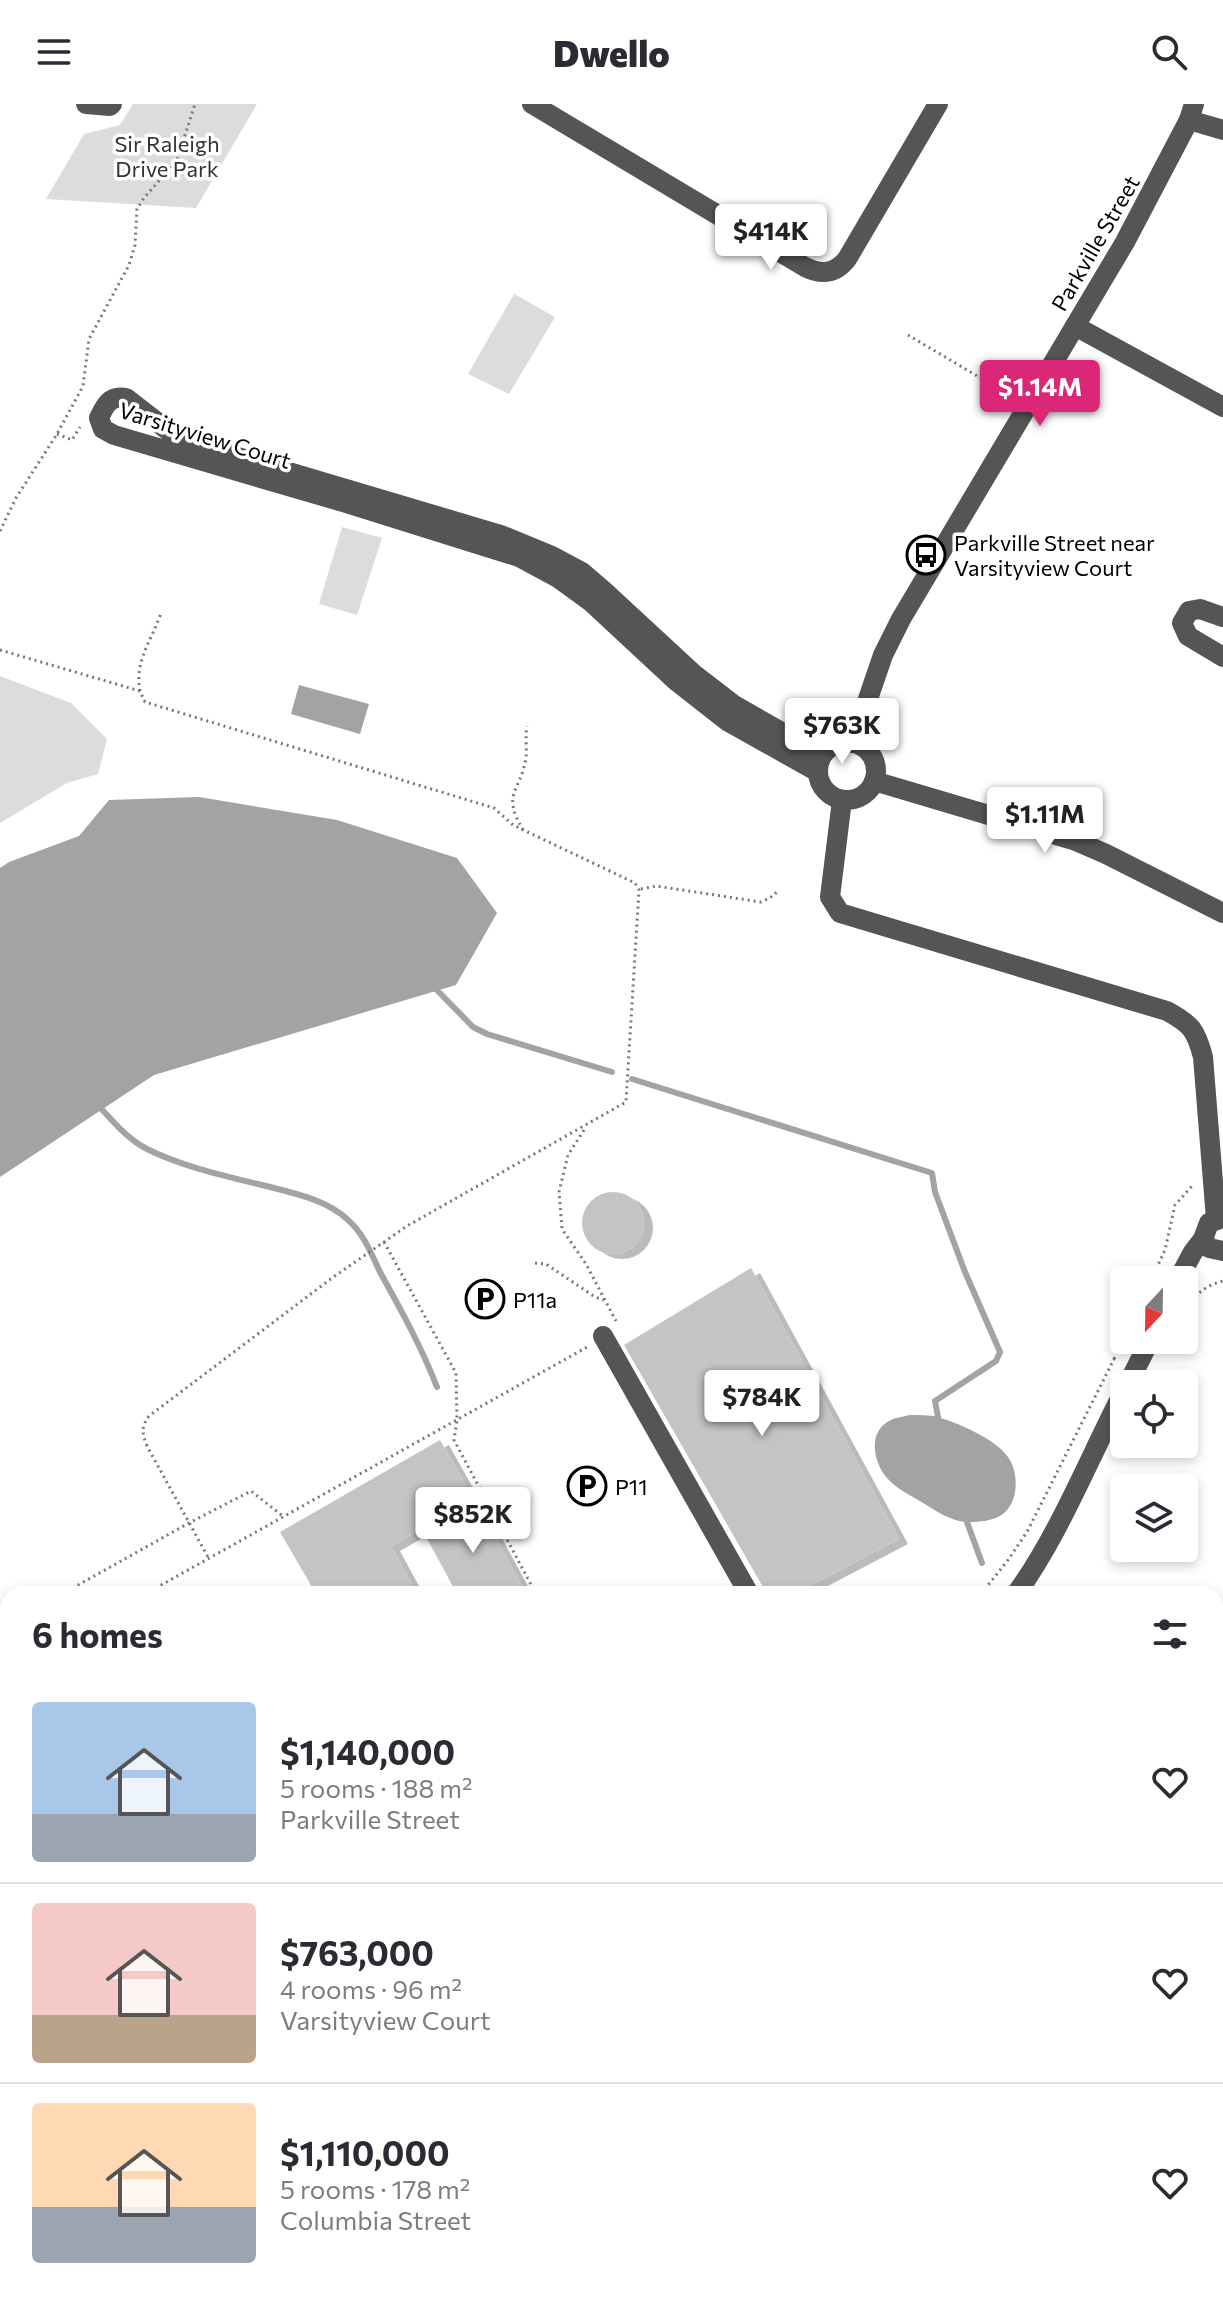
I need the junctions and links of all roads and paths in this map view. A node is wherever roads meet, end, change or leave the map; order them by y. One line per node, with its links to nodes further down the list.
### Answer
1 (86, 104): 5 (street)
2 (195, 104): 13 (path)
3 (532, 104): 4 (street)
4 (938, 104)
5 (111, 105)
6 (1192, 112): 7 (street); 8 (street, Parkville Street)
7 (1223, 130)
8 (1075, 326): 10 (street, Parkville Street); 11 (street)
9 (908, 335): 10 (path)
10 (1028, 406): 23 (street, Parkville Street)
11 (1223, 407)
12 (83, 420): 13 (path)
13 (57, 434): 15 (path)
14 (192, 451): 16 (street, Varsityview Court)
15 (0, 531)
16 (597, 596): 24 (street, Varsityview Court); 25 (street, Varsityview Court)
17 (161, 613): 21 (path)
18 (1223, 617): 20 (street)
19 (0, 650): 21 (path)
20 (1223, 657)
21 (140, 691): 28 (path)
22 (527, 726): 28 (path)
23 (853, 743): 24 (street); 26 (street)
24 (827, 749): 25 (street)
25 (818, 772): 27 (street)
26 (874, 781): 27 (street); 31 (street)
27 (842, 800): 33 (street)
28 (523, 830): 29 (path)
29 (639, 890): 30 (path); 32 (path)
30 (779, 890)
31 (1223, 913)
32 (586, 1126): 36 (path); 43 (path)
33 (1213, 1180): 34 (street); 39 (path)
34 (1219, 1219): 35 (street)
35 (1203, 1239): 37 (street); 40 (street)
36 (386, 1241): 48 (path); 50 (path)
37 (1223, 1251)
38 (535, 1263): 43 (path)
39 (1158, 1266)
40 (1186, 1266)
41 (1223, 1281): 42 (path)
42 (1198, 1293)
43 (604, 1300): 44 (path)
44 (603, 1336): 48 (path); 55 (street)
45 (1116, 1354): 46 (path)
46 (1114, 1359)
47 (1110, 1419): 56 (street)
48 (457, 1421): 49 (path); 54 (path)
49 (284, 1517): 50 (path); 51 (path)
50 (189, 1523): 51 (path); 52 (path)
51 (209, 1559): 53 (path)
52 (76, 1586)
53 (160, 1586)
54 (532, 1586)
55 (744, 1586)
56 (1021, 1586)

